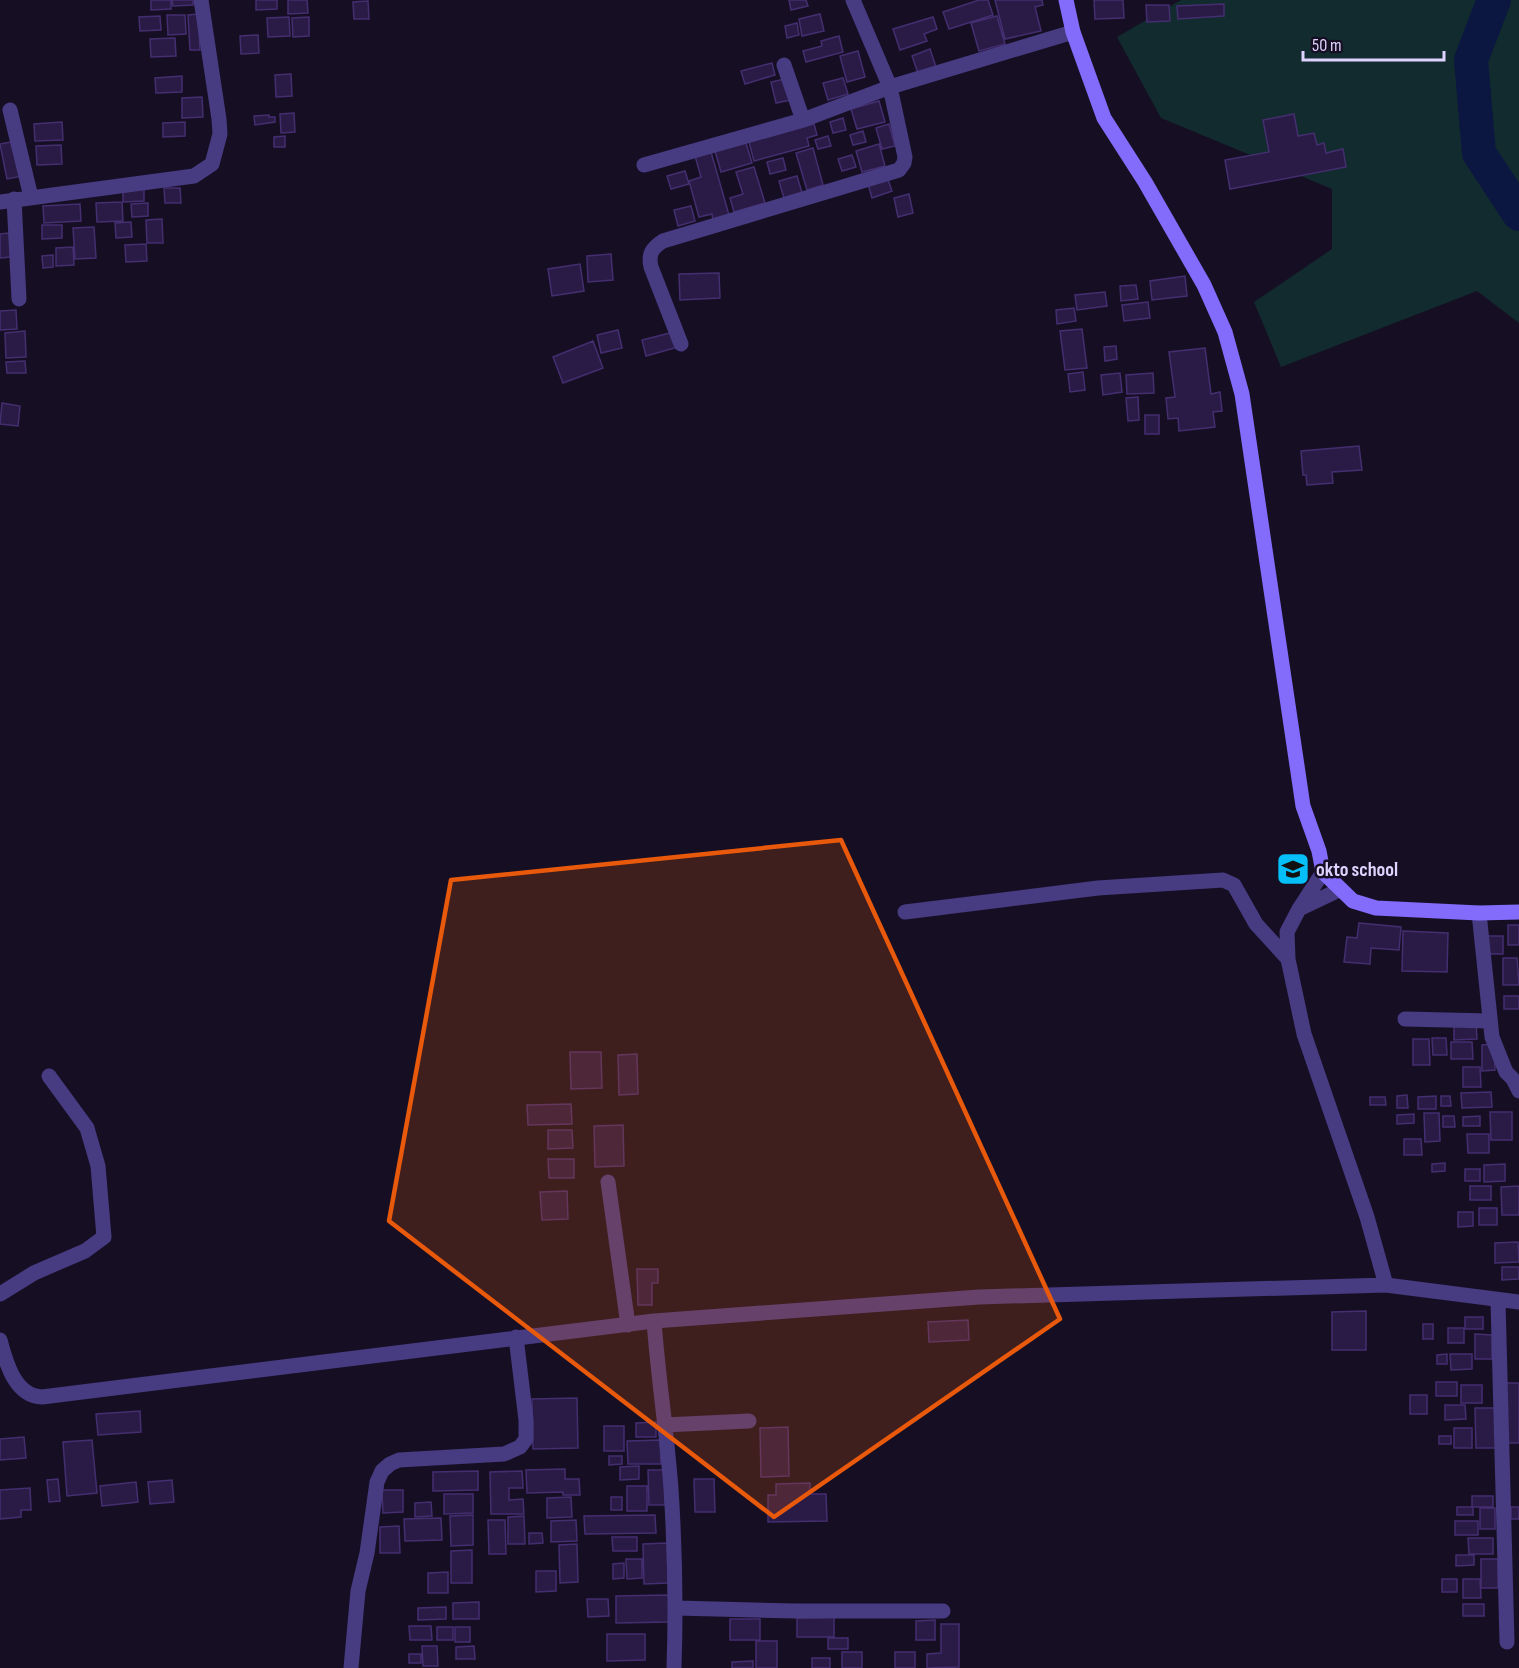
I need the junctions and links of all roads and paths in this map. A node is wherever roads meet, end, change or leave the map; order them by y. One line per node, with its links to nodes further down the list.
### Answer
1 (201, 0): 10 (street)
2 (853, 0): 6 (street)
3 (1066, 0): 4 (main road)
4 (1073, 32): 6 (street); 14 (main road)
5 (784, 65): 8 (street)
6 (890, 87): 8 (street); 13 (street)
7 (10, 110): 10 (street)
8 (803, 120): 9 (street)
9 (644, 165)
10 (31, 197): 11 (street)
11 (7, 201): 12 (street)
12 (19, 299)
13 (681, 344)
14 (1323, 872): 15 (main road); 16 (street)
15 (1339, 890): 16 (street); 19 (main road)
16 (1299, 909): 20 (street)
17 (904, 912): 20 (street)
18 (1519, 912): 19 (main road)
19 (1479, 913): 22 (street)
20 (1288, 959): 26 (street)
21 (1405, 1019): 22 (street)
22 (1489, 1021): 24 (street)
23 (49, 1076): 27 (street)
24 (1519, 1091)
25 (608, 1182): 31 (street)
26 (1386, 1285): 28 (street); 30 (street)
27 (0, 1294)
28 (1498, 1301): 29 (street); 38 (street)
29 (1519, 1302)
30 (654, 1321): 31 (street); 35 (street)
31 (628, 1325): 32 (street)
32 (516, 1337): 33 (street); 39 (street)
33 (0, 1340)
34 (749, 1421): 35 (street)
35 (664, 1425): 36 (street)
36 (676, 1608): 37 (street); 40 (street)
37 (943, 1611)
38 (1507, 1642)
39 (351, 1668)
40 (674, 1668)

